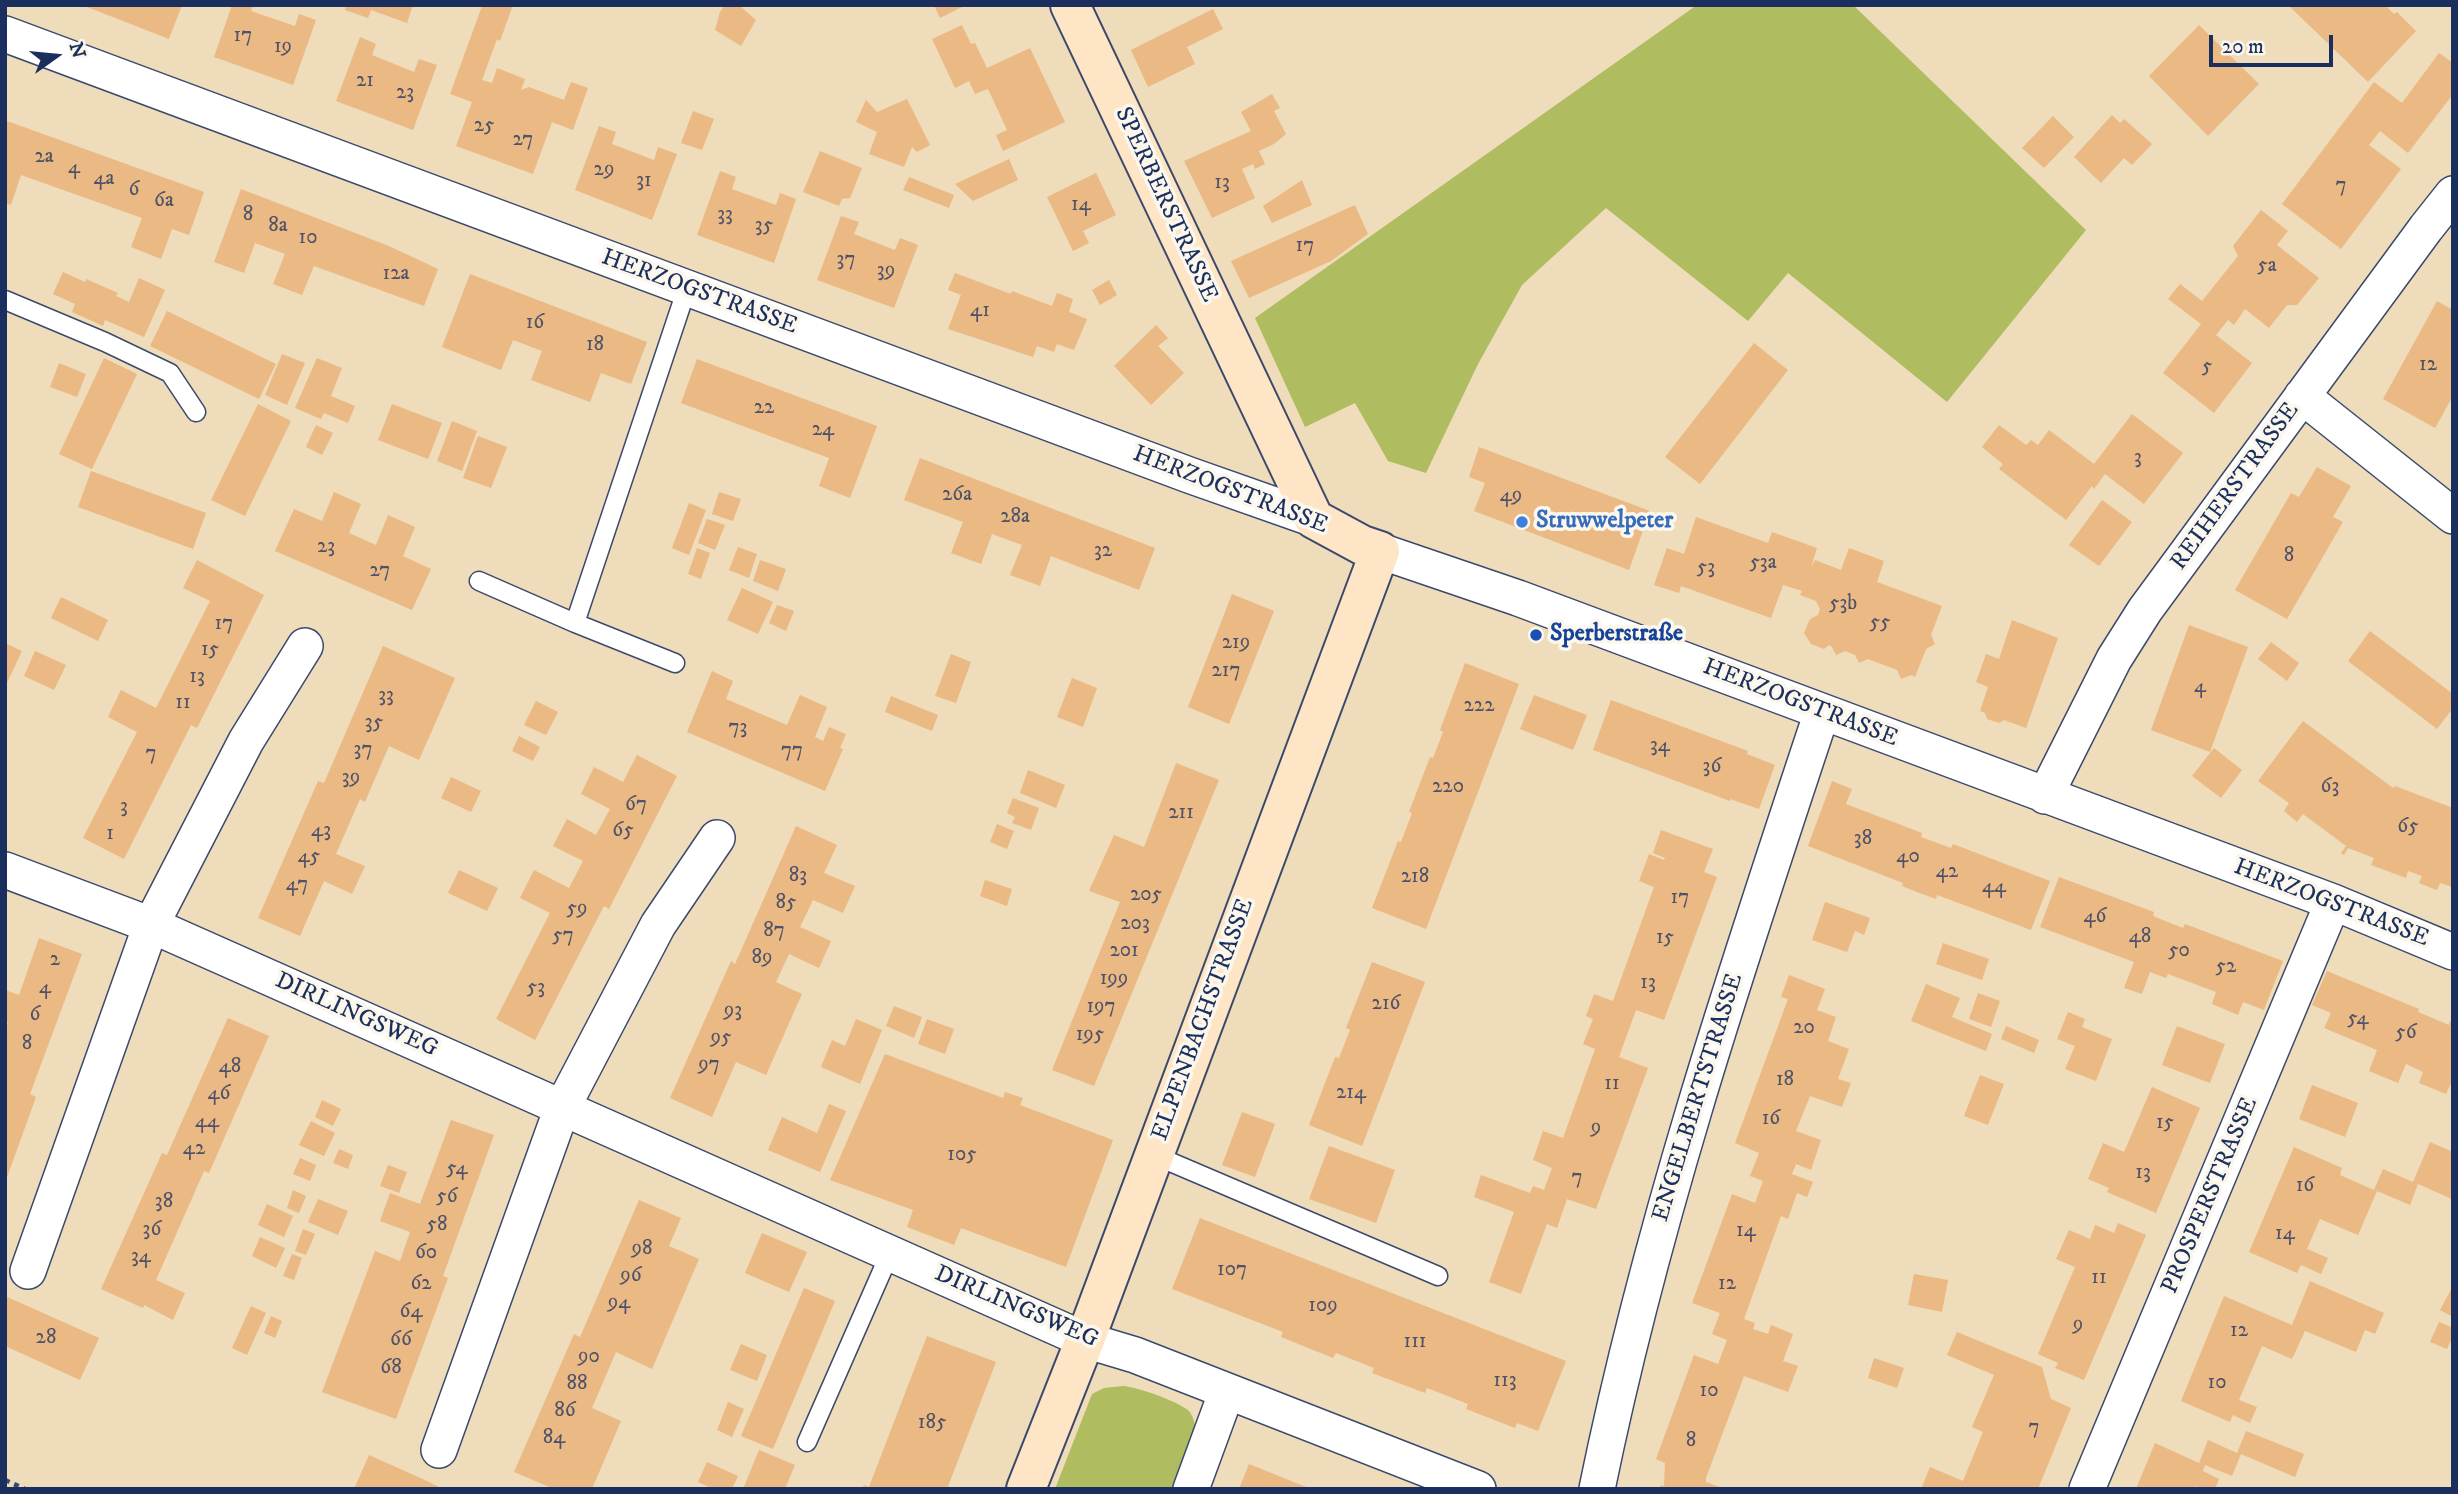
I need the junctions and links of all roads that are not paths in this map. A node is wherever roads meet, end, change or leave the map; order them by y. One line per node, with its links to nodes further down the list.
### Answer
1 (1070, 5): 9 (street, SPERBERSTRASSE)
2 (5, 34): 4 (street, HERZOGSTRASSE)
3 (2453, 194): 6 (street, REIHERSTRASSE)
4 (687, 288): 9 (street, HERZOGSTRASSE); 12 (lane)
5 (5, 300): 7 (lane)
6 (2302, 397): 8 (street); 16 (street, REIHERSTRASSE)
7 (196, 412)
8 (2453, 516)
9 (1314, 519): 10 (street, HERZOGSTRASSE)
10 (1380, 551): 15 (street, HERZOGSTRASSE); 23 (street, ELPENBACHSTRASSE)
11 (479, 581): 12 (lane)
12 (575, 623): 14 (lane)
13 (304, 646): 20 (street)
14 (675, 663)
15 (1822, 712): 16 (street, HERZOGSTRASSE); 34 (street, ENGELBERTSTRASSE)
16 (2045, 796): 19 (street, HERZOGSTRASSE)
17 (717, 838): 22 (street)
18 (5, 870): 20 (street, DIRLINGSWEG)
19 (2333, 902): 21 (street, HERZOGSTRASSE); 35 (street, PROSPERSTRASSE)
20 (151, 925): 22 (street, DIRLINGSWEG); 25 (street)
21 (2453, 952)
22 (562, 1108): 24 (street, DIRLINGSWEG); 30 (street)
23 (1154, 1155): 26 (lane); 27 (street, ELPENBACHSTRASSE)
24 (890, 1253): 27 (street, DIRLINGSWEG); 29 (lane)
25 (28, 1271)
26 (1437, 1276)
27 (1085, 1340): 28 (street, DIRLINGSWEG); 31 (street, ELPENBACHSTRASSE)
28 (1227, 1391): 32 (street); 33 (street, DIRLINGSWEG)
29 (807, 1442)
30 (439, 1450)
31 (1026, 1489)
32 (1191, 1489)
33 (1478, 1489)
34 (1597, 1489)
35 (2087, 1489)

